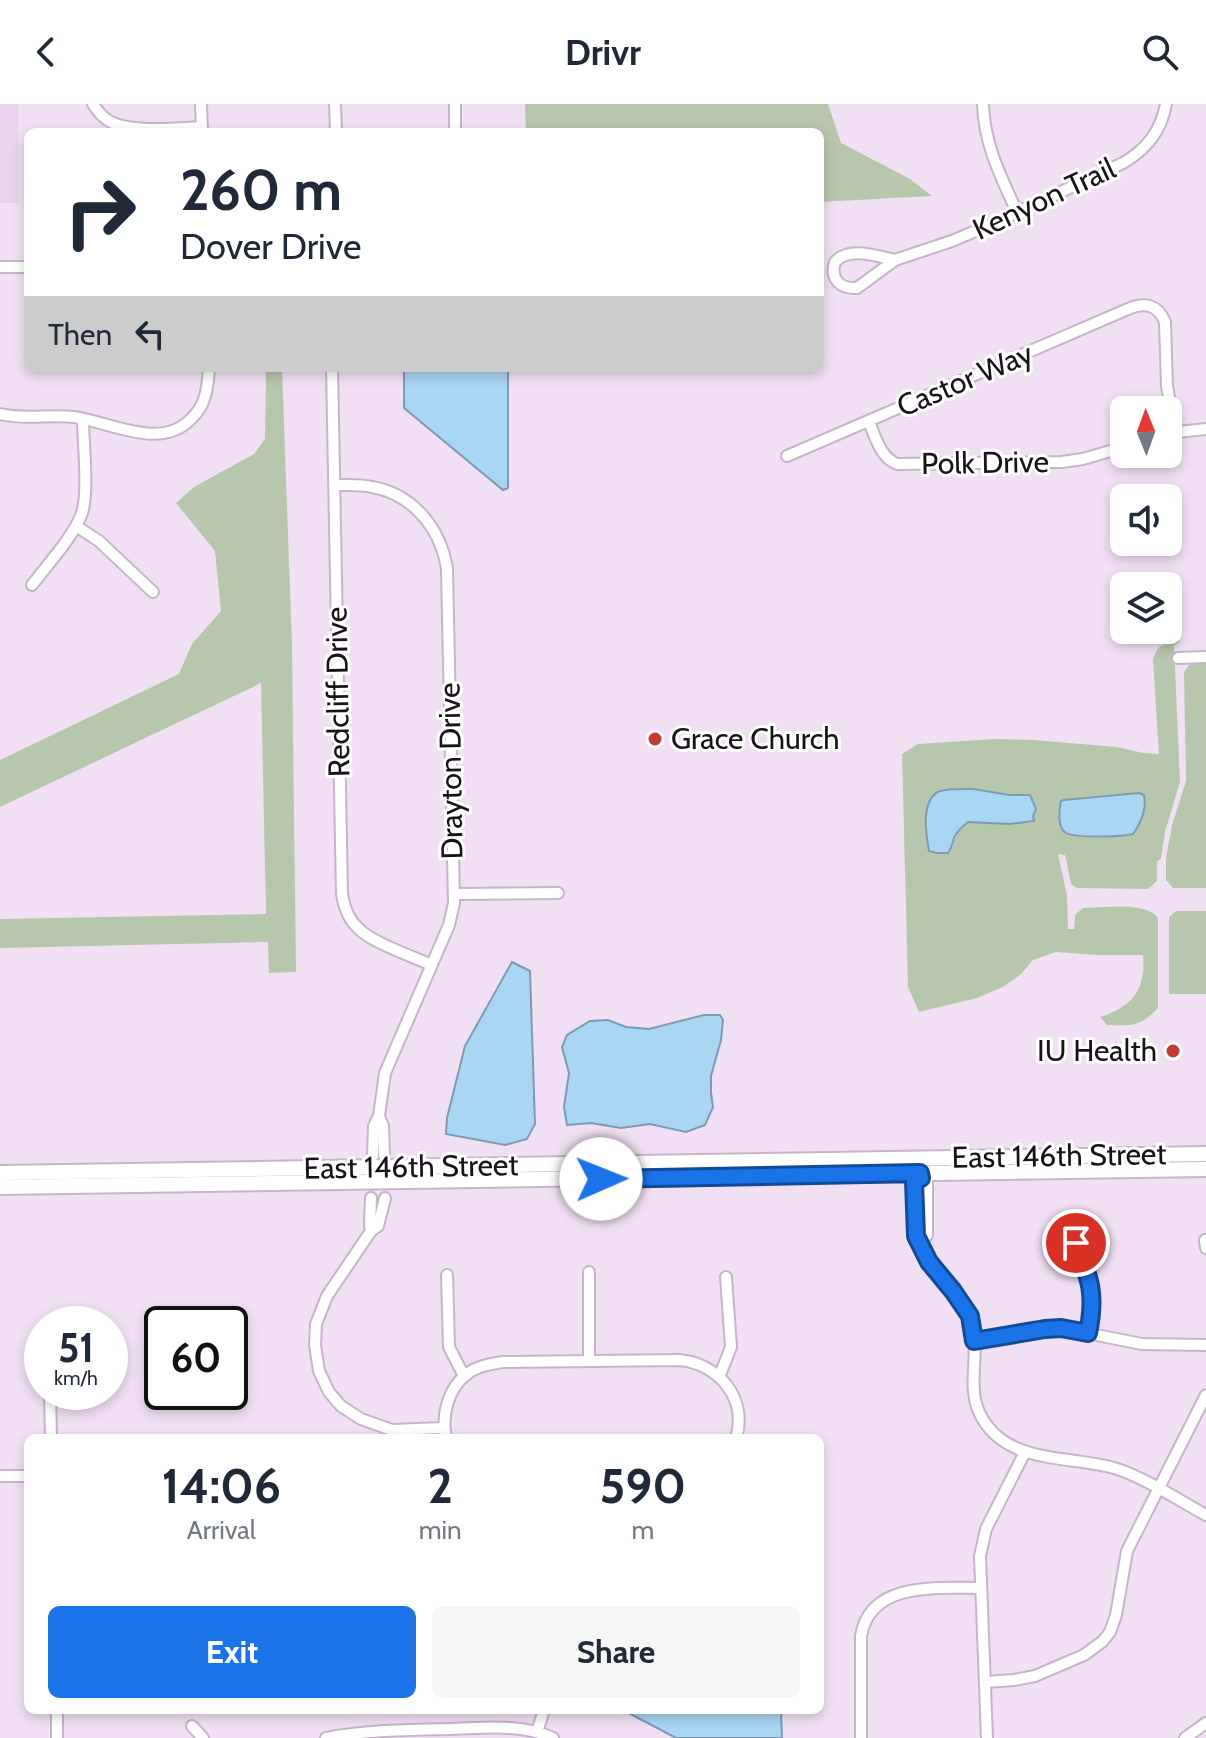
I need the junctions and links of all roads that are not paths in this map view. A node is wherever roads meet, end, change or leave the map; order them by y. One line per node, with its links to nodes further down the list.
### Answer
1 (201, 104): 8 (street)
2 (335, 104): 9 (street)
3 (455, 104): 10 (street)
4 (983, 104): 11 (street)
5 (1166, 104): 11 (street, Kenyon Trail)
6 (96, 109): 7 (street)
7 (146, 128)
8 (202, 128)
9 (336, 128)
10 (455, 128)
11 (1017, 212): 12 (street, Kenyon Trail)
12 (895, 260): 12 (street, Kenyon Trail)
13 (0, 267): 14 (street)
14 (24, 267)
15 (209, 372): 19 (street)
16 (332, 372): 25 (street, Redcliff Drive)
17 (1168, 396): 20 (street, Castor Way)
18 (0, 414): 19 (street)
19 (83, 419): 26 (street)
20 (869, 422): 23 (street, Polk Drive); 24 (street, Castor Way)
21 (1206, 429): 22 (street)
22 (1182, 431)
23 (1110, 451)
24 (787, 456)
25 (334, 485): 32 (street, Drayton Drive); 33 (street, Redcliff Drive)
26 (76, 526): 27 (street); 28 (street)
27 (32, 585)
28 (153, 592)
29 (1206, 657): 30 (street)
30 (1178, 658)
31 (558, 893): 32 (street)
32 (454, 894): 33 (street, Drayton Drive)
33 (431, 965): 35 (street, Drayton Drive)
34 (1206, 1154): 37 (main road, East 146th Street)
35 (378, 1155)
36 (1206, 1169): 37 (main road, East 146th Street)
37 (920, 1170): 38 (main road, East 146th Street); 39 (main road, East 146th Street); 48 (street)
38 (0, 1173)
39 (0, 1187)
40 (371, 1198): 42 (street)
41 (385, 1198): 42 (street)
42 (371, 1231): 55 (street)
43 (1076, 1243): 47 (street)
44 (589, 1272): 50 (street)
45 (447, 1275): 52 (street)
46 (726, 1277): 51 (street)
47 (1088, 1333): 48 (street); 49 (street)
48 (974, 1341): 58 (street)
49 (1206, 1345)
50 (589, 1361): 51 (street); 52 (street)
51 (720, 1375): 57 (street)
52 (464, 1376): 55 (street)
53 (1206, 1395): 61 (street)
54 (50, 1410): 56 (street)
55 (444, 1433)
56 (51, 1434)
57 (737, 1434)
58 (1025, 1452): 61 (street); 63 (street)
59 (0, 1476): 60 (street)
60 (24, 1476)
61 (1158, 1489): 62 (street); 64 (street)
62 (1206, 1515)
63 (981, 1588): 64 (street); 75 (street)
64 (985, 1682): 76 (street)
65 (57, 1714): 71 (street)
66 (543, 1714): 69 (street)
67 (1206, 1723): 77 (street)
68 (192, 1726): 72 (street)
69 (537, 1732): 70 (street); 74 (street)
70 (360, 1735): 73 (street)
71 (57, 1738)
72 (203, 1738)
73 (326, 1738)
74 (553, 1738)
75 (861, 1738)
76 (987, 1738)
77 (1185, 1738)

